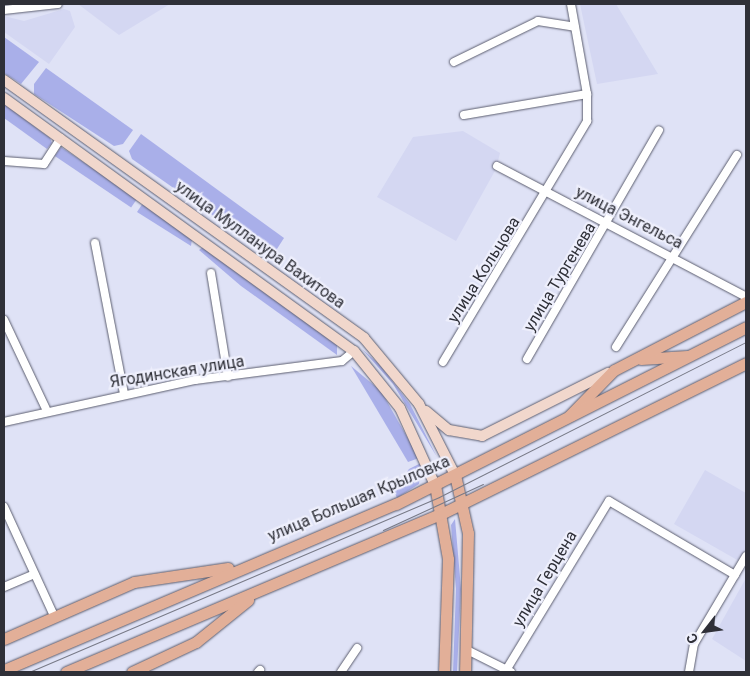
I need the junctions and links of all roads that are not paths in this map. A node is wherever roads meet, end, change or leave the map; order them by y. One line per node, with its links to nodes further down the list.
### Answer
1 (58, 4): 3 (street)
2 (571, 4): 4 (street, улица Кольцова)
3 (4, 10)
4 (575, 27): 5 (street); 7 (street, улица Кольцова)
5 (454, 62)
6 (4, 80): 34 (main road, улица Мулланура Вахитова)
7 (587, 94): 9 (street); 15 (street, улица Кольцова)
8 (4, 98): 11 (main road, улица Мулланура Вахитова)
9 (464, 115)
10 (659, 130): 16 (street, улица Тургенева)
11 (61, 138): 13 (street); 25 (main road, улица Мулланура Вахитова)
12 (737, 156): 18 (street)
13 (4, 161)
14 (497, 166): 15 (street, улица Энгельса)
15 (548, 192): 16 (street, улица Энгельса); 29 (street, улица Кольцова)
16 (608, 222): 18 (street, улица Энгельса); 27 (street, улица Тургенева)
17 (95, 243): 33 (street)
18 (675, 257): 20 (street, улица Энгельса); 24 (street)
19 (211, 273): 32 (street)
20 (746, 297)
21 (746, 302): 28 (main road)
22 (4, 320): 35 (street)
23 (746, 328): 26 (main road, улица Большая Крыловка)
24 (616, 347)
25 (354, 351): 32 (street, Ягодинская улица); 39 (main road, улица Мулланура Вахитова)
26 (692, 355): 28 (main road); 37 (main road, улица Большая Крыловка)
27 (527, 359)
28 (634, 360): 31 (main road)
29 (443, 362)
30 (746, 363): 40 (main road)
31 (614, 370): 34 (main road); 37 (main road)
32 (228, 377): 33 (street, Ягодинская улица)
33 (124, 394): 35 (street, Ягодинская улица)
34 (419, 404): 38 (main road, улица Мулланура Вахитова)
35 (46, 409): 36 (street, Ягодинская улица)
36 (4, 422)
37 (561, 424): 38 (main road, улица Большая Крыловка)
38 (455, 476): 39 (main road, улица Большая Крыловка); 40 (main road)
39 (435, 485): 42 (main road); 44 (main road, улица Большая Крыловка)
40 (463, 504): 42 (main road); 52 (main road)
41 (4, 507): 45 (street)
42 (443, 513): 48 (main road); 58 (main road)
43 (746, 556): 46 (street)
44 (242, 567): 49 (main road); 53 (main road, улица Большая Крыловка)
45 (34, 574): 47 (street); 49 (street)
46 (735, 575): 54 (street, улица Герцена); 60 (street)
47 (4, 587)
48 (255, 595): 55 (main road); 56 (main road)
49 (55, 618): 50 (main road)
50 (4, 639)
51 (357, 648): 57 (street)
52 (467, 650): 54 (street); 59 (main road)
53 (4, 670)
54 (508, 671)
55 (66, 672)
56 (134, 672)
57 (341, 672)
58 (444, 672)
59 (465, 672)
60 (689, 672)

